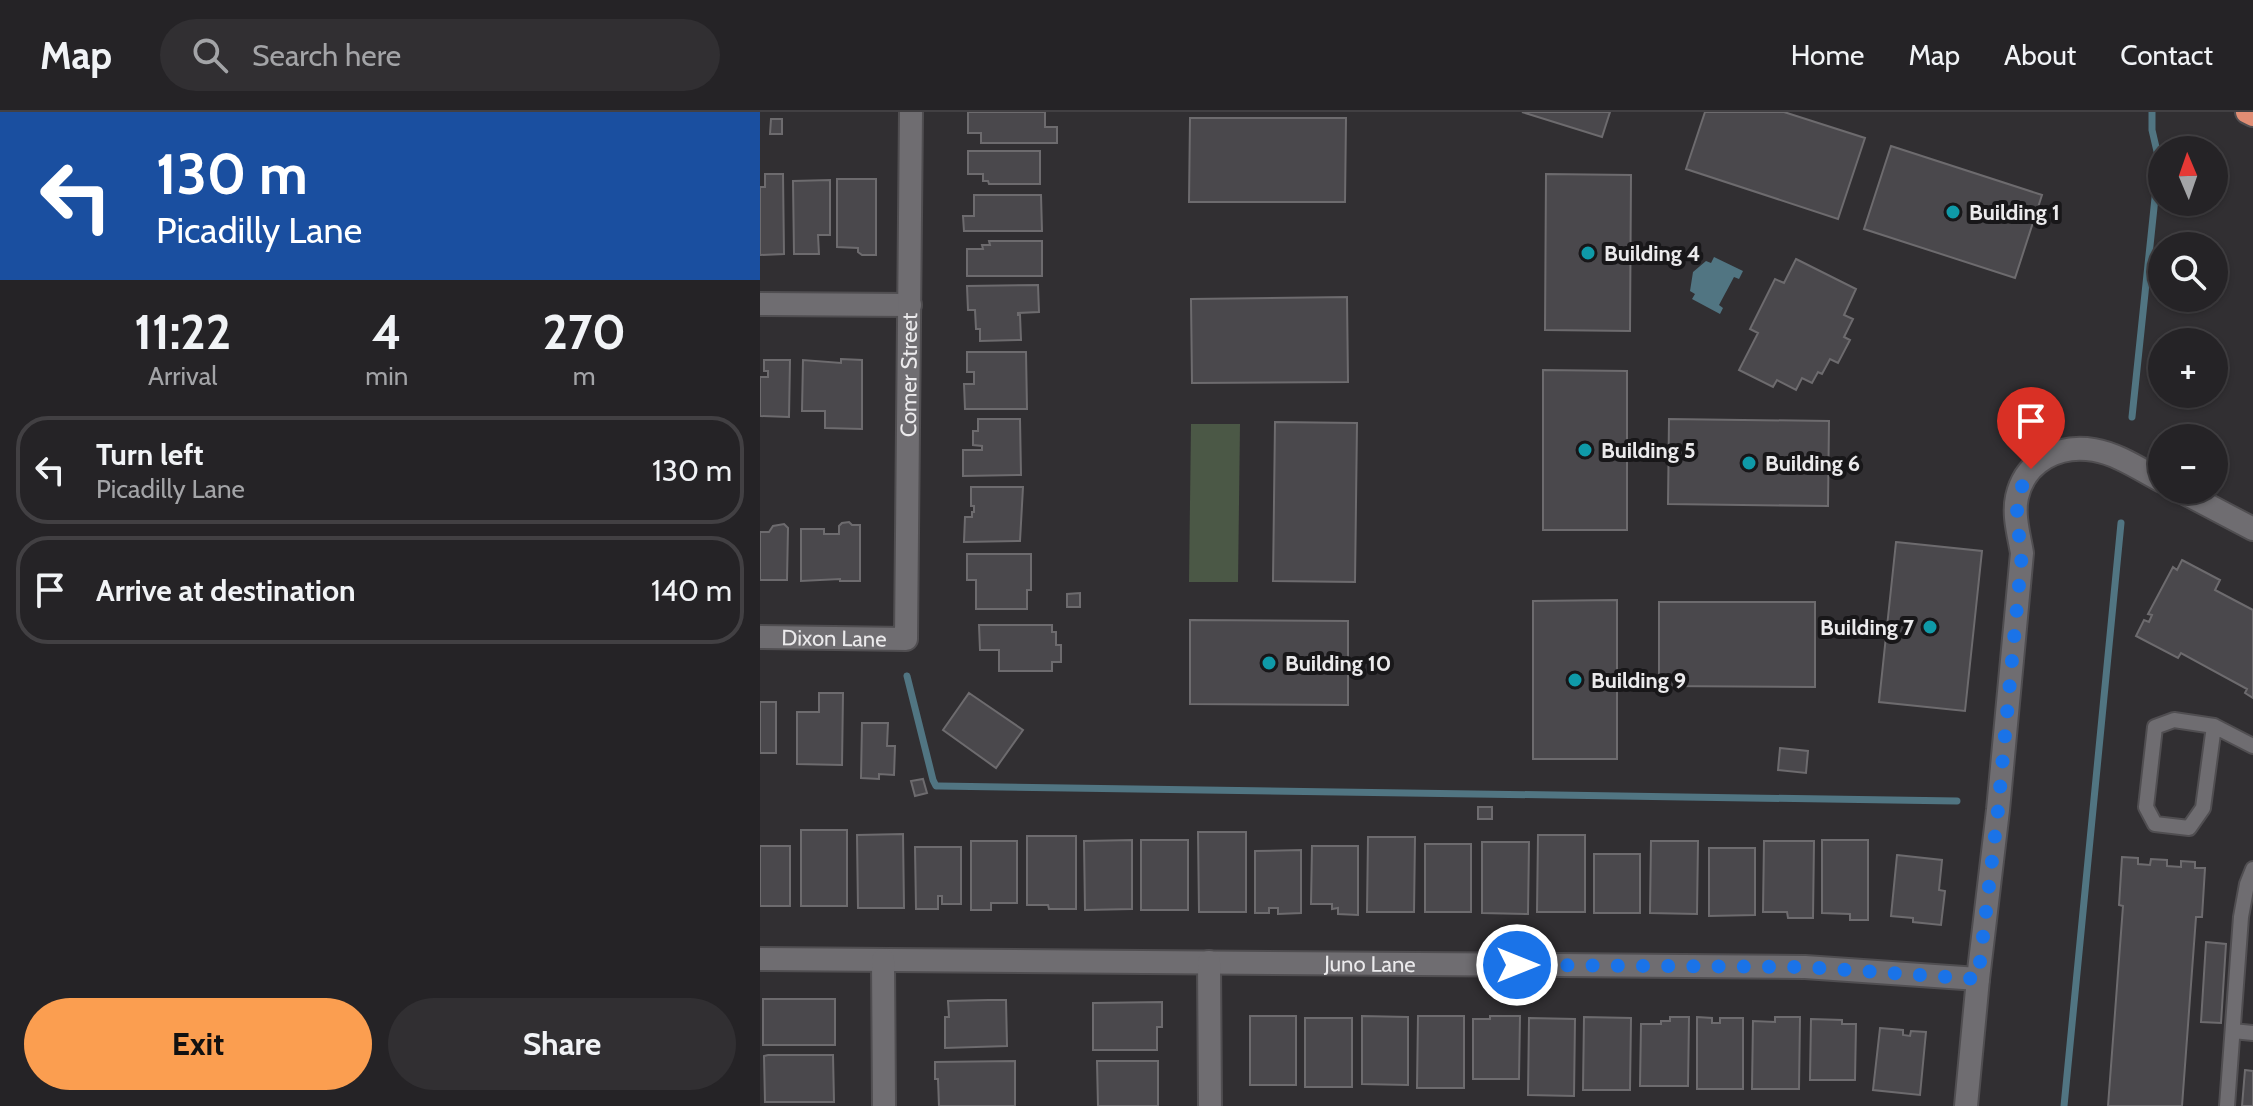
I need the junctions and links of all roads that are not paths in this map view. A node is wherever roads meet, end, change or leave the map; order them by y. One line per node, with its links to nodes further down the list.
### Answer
1 (911, 112): 5 (street, Comer Street)
2 (2247, 112): 3 (highway)
3 (2253, 115)
4 (760, 304): 5 (street)
5 (910, 305): 10 (street, Comer Street)
6 (2148, 474): 17 (street)
7 (2206, 504): 8 (street)
8 (2253, 529)
9 (760, 637): 10 (street, Dixon Lane)
10 (906, 639)
11 (2214, 726): 11 (lane); 12 (lane)
12 (2253, 746)
13 (2253, 869): 18 (lane)
14 (760, 959): 15 (street, Juno Lane)
15 (883, 960): 16 (street, Juno Lane); 20 (street)
16 (1209, 962): 17 (street, Juno Lane); 21 (street)
17 (1978, 979): 22 (street)
18 (2233, 1031): 19 (lane); 23 (lane)
19 (2253, 1033)
20 (884, 1106)
21 (1210, 1106)
22 (1966, 1106)
23 (2227, 1106)

